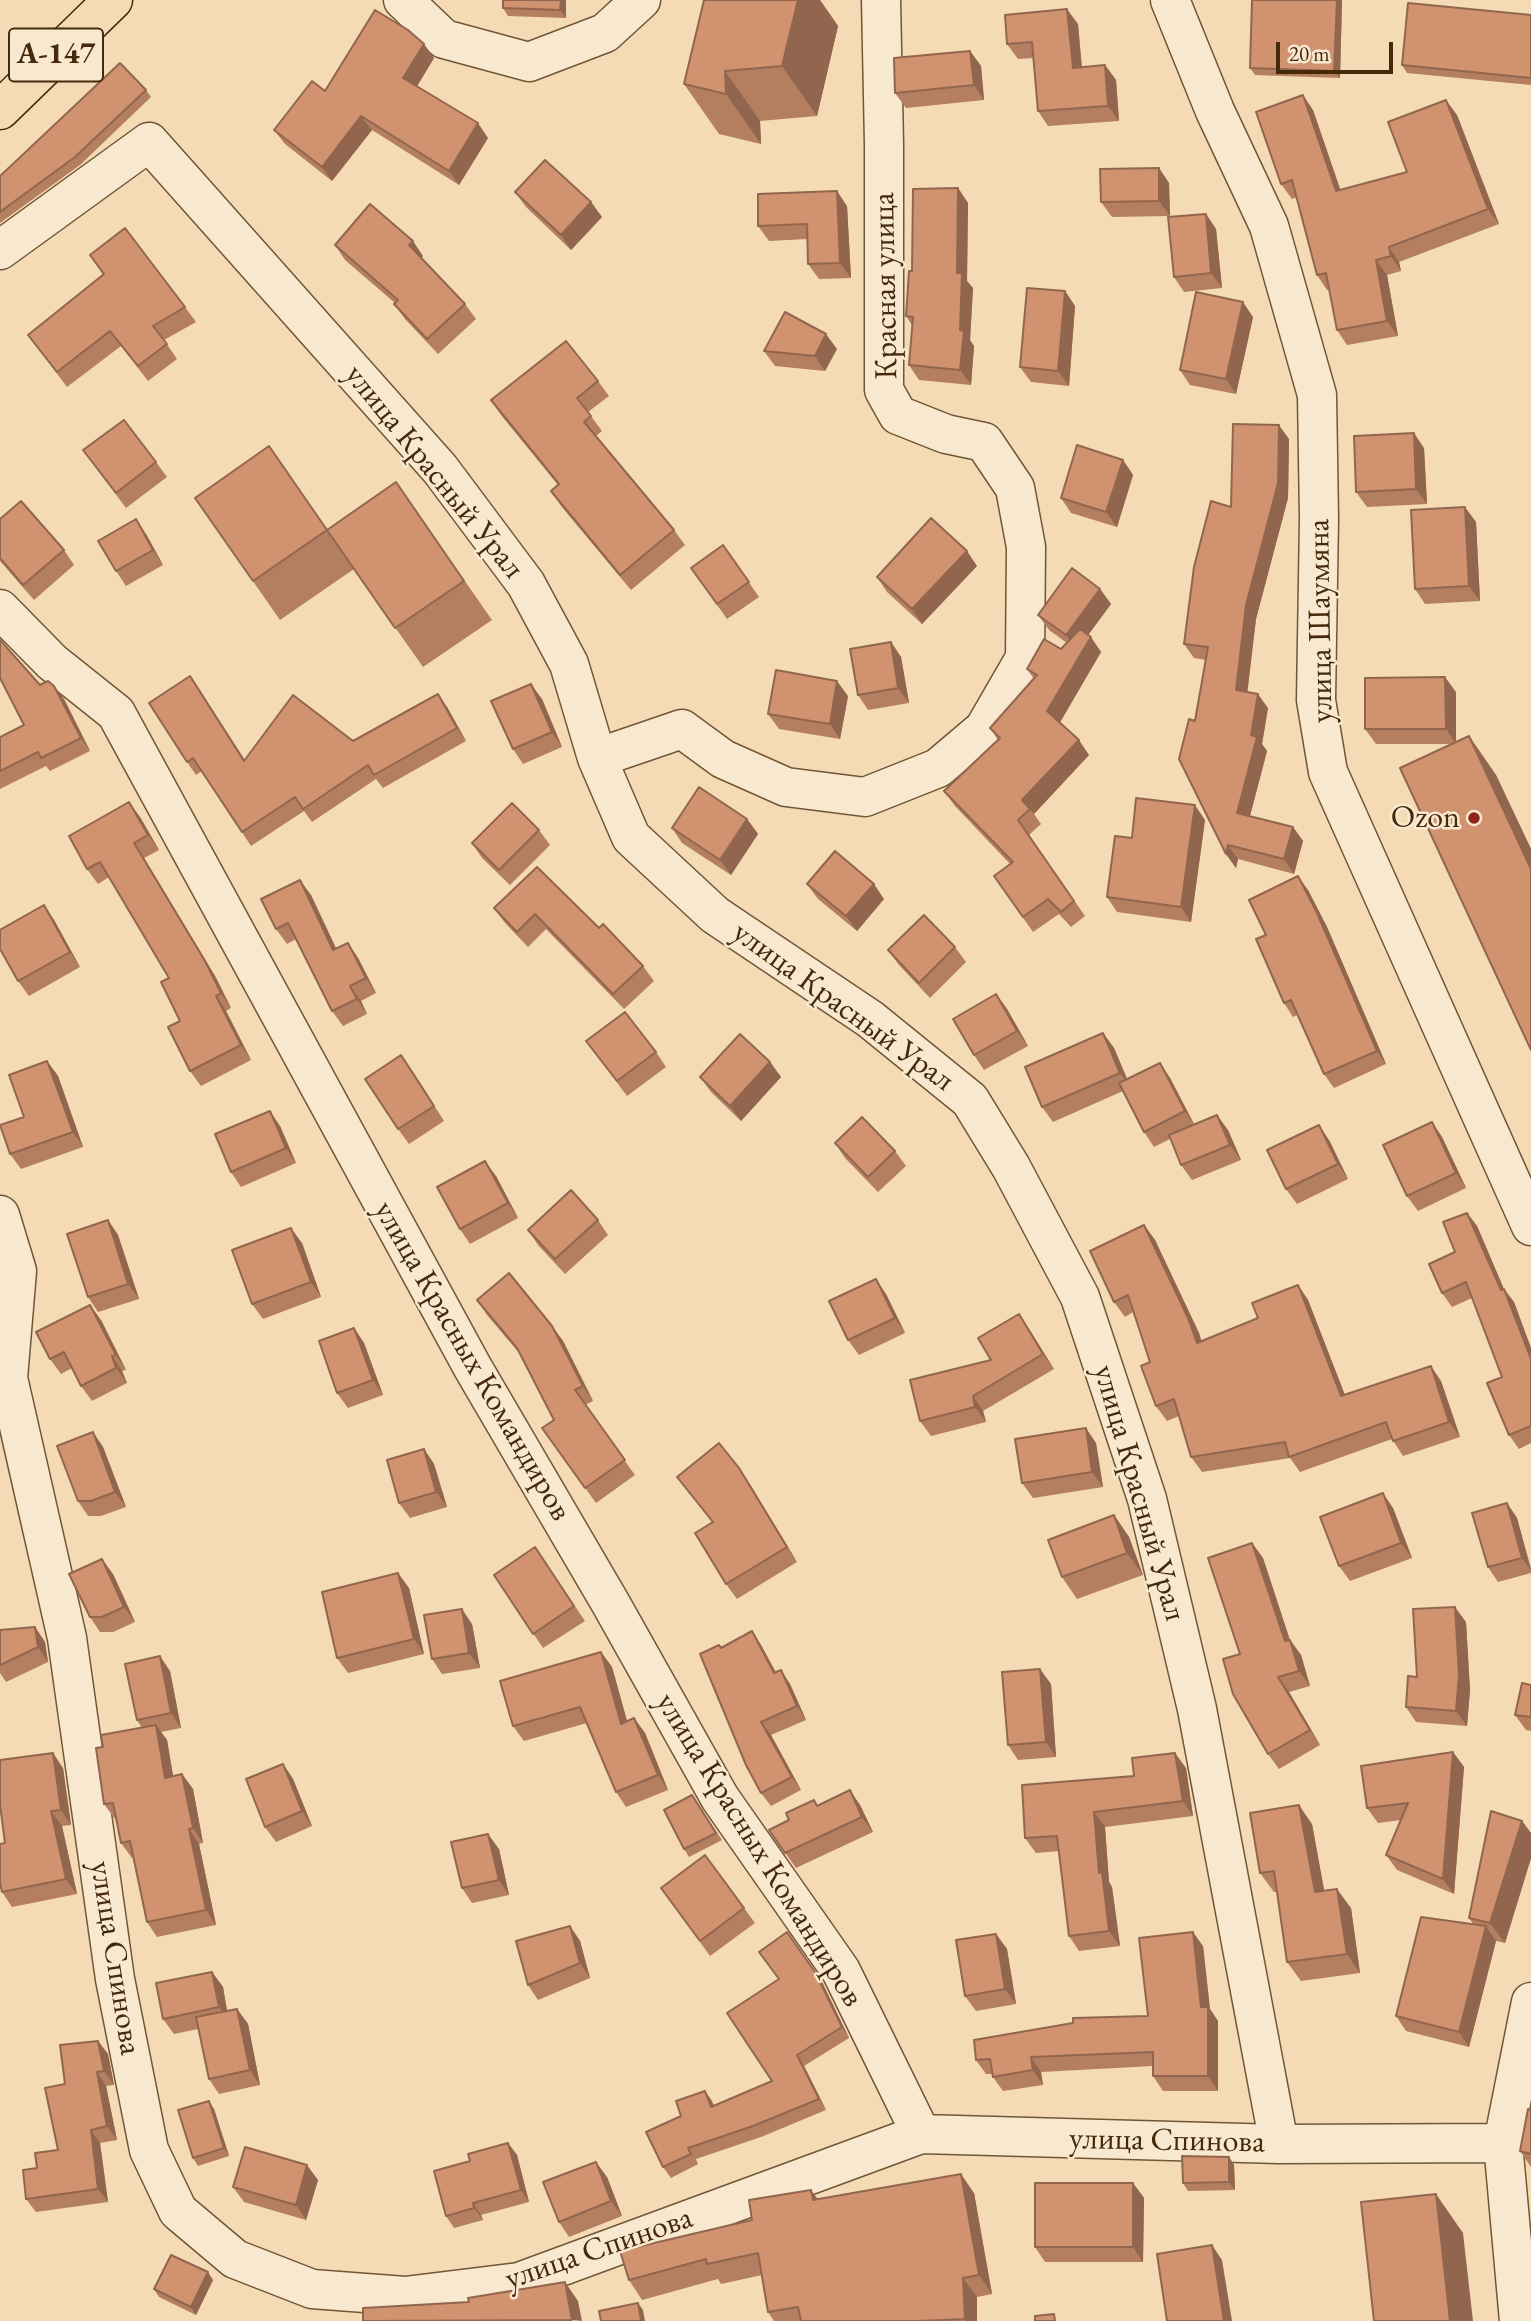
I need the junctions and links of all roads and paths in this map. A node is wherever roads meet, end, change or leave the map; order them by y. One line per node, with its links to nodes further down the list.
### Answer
1 (113, 0): 6 (highway, А-147)
2 (403, 0): 3 (street)
3 (641, 0)
4 (881, 0): 9 (street, Красная улица)
5 (1170, 0): 11 (street, улица Шаумяна)
6 (0, 110)
7 (0, 250): 9 (street, улица Красный Урал)
8 (0, 610): 13 (street, улица Красных Командиров)
9 (597, 758): 15 (street, улица Красный Урал)
10 (0, 1215): 13 (street, улица Спинова)
11 (1531, 1226)
12 (1531, 2002): 14 (street)
13 (921, 2134): 15 (street, улица Спинова)
14 (1503, 2143): 15 (street, улица Спинова); 16 (street)
15 (1279, 2144)
16 (1519, 2321)

